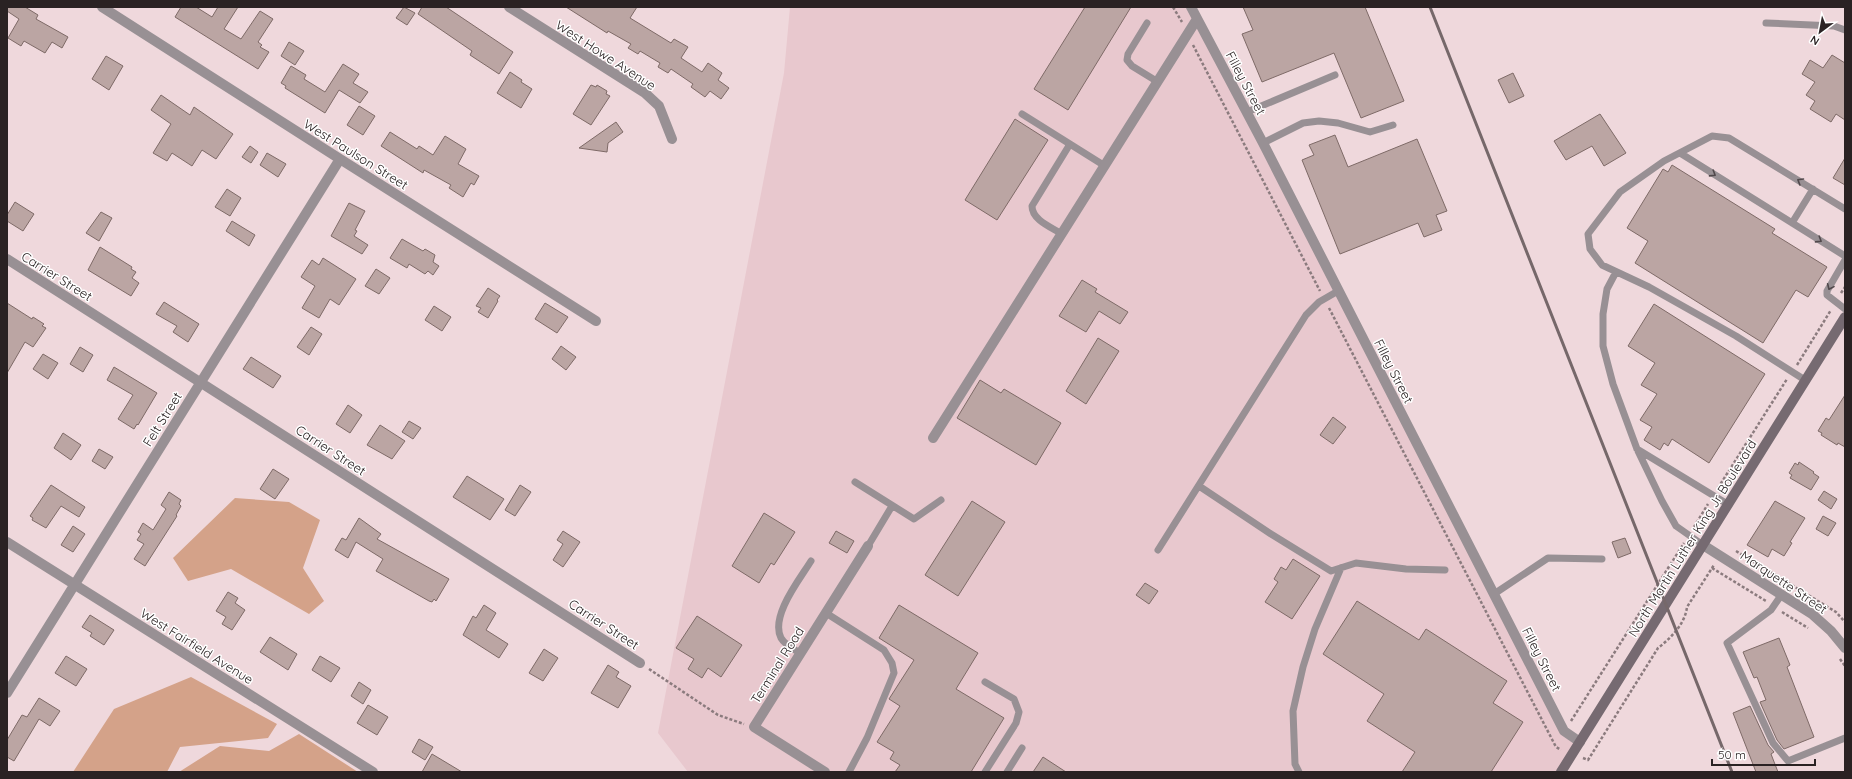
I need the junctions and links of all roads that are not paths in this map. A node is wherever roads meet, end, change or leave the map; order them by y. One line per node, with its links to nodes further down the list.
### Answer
1 (102, 7): 17 (street, West Paulson Street)
2 (509, 7): 13 (street, West Howe Avenue)
3 (1191, 7): 4 (street, Filley Street)
4 (1197, 19): 9 (street); 10 (street, Filley Street)
5 (1147, 23): 9 (lane)
6 (1766, 24): 7 (lane)
7 (1845, 30)
8 (1335, 75): 10 (lane)
9 (1158, 82): 18 (street)
10 (1247, 112): 14 (street, Filley Street)
11 (1022, 114): 15 (lane)
12 (1393, 125): 14 (lane)
13 (672, 139)
14 (1263, 143): 27 (street, Filley Street)
15 (1070, 144): 18 (lane); 22 (lane)
16 (1680, 153): 19 (lane, one-way to 16); 21 (lane, one-way to 21); 26 (lane)
17 (340, 159): 30 (street, West Paulson Street); 32 (street, Felt Street)
18 (1105, 166): 22 (street)
19 (1813, 189): 20 (lane); 21 (lane)
20 (1845, 209)
21 (1792, 223): 23 (lane, one-way to 23)
22 (1062, 234): 33 (street)
23 (1845, 256)
24 (7, 259): 32 (street, Carrier Street)
25 (1845, 260): 28 (lane, one-way to 28)
26 (1616, 272): 31 (lane); 34 (lane)
27 (1338, 292): 36 (lane); 49 (street, Filley Street)
28 (1845, 309)
29 (1845, 317): 31 (street, North Martin Luther King Jr Boulevard)
30 (596, 321)
31 (1805, 380): 38 (street, North Martin Luther King Jr Boulevard)
32 (201, 382): 48 (street, Felt Street); 54 (street, Carrier Street)
33 (933, 438)
34 (1637, 449): 38 (lane); 41 (lane)
35 (855, 482): 39 (lane)
36 (1199, 486): 43 (lane); 46 (lane)
37 (941, 500): 39 (lane)
38 (1729, 505): 41 (street, North Martin Luther King Jr Boulevard)
39 (892, 506): 42 (lane)
40 (7, 542): 48 (street, West Fairfield Avenue)
41 (1703, 545): 50 (street, Marquette Street); 58 (street, North Martin Luther King Jr Boulevard)
42 (868, 546): 51 (street, Terminal Road)
43 (1158, 550)
44 (1602, 559): 49 (lane)
45 (811, 561): 53 (lane)
46 (1341, 568): 47 (lane); 65 (lane)
47 (1446, 570)
48 (75, 585): 56 (street, Felt Street); 60 (street, West Fairfield Avenue)
49 (1494, 594): 58 (street, Filley Street)
50 (1782, 594): 52 (street, Marquette Street); 57 (lane)
51 (826, 613): 53 (street, Terminal Road); 62 (lane)
52 (1845, 648)
53 (800, 653): 61 (street, Terminal Road)
54 (640, 663)
55 (984, 682): 63 (lane)
56 (7, 693)
57 (1845, 738)
58 (1580, 742): 66 (street, North Martin Luther King Jr Boulevard)
59 (1022, 748): 64 (lane)
60 (373, 772)
61 (825, 772)
62 (848, 772)
63 (985, 772)
64 (1007, 772)
65 (1299, 772)
66 (1561, 772)

